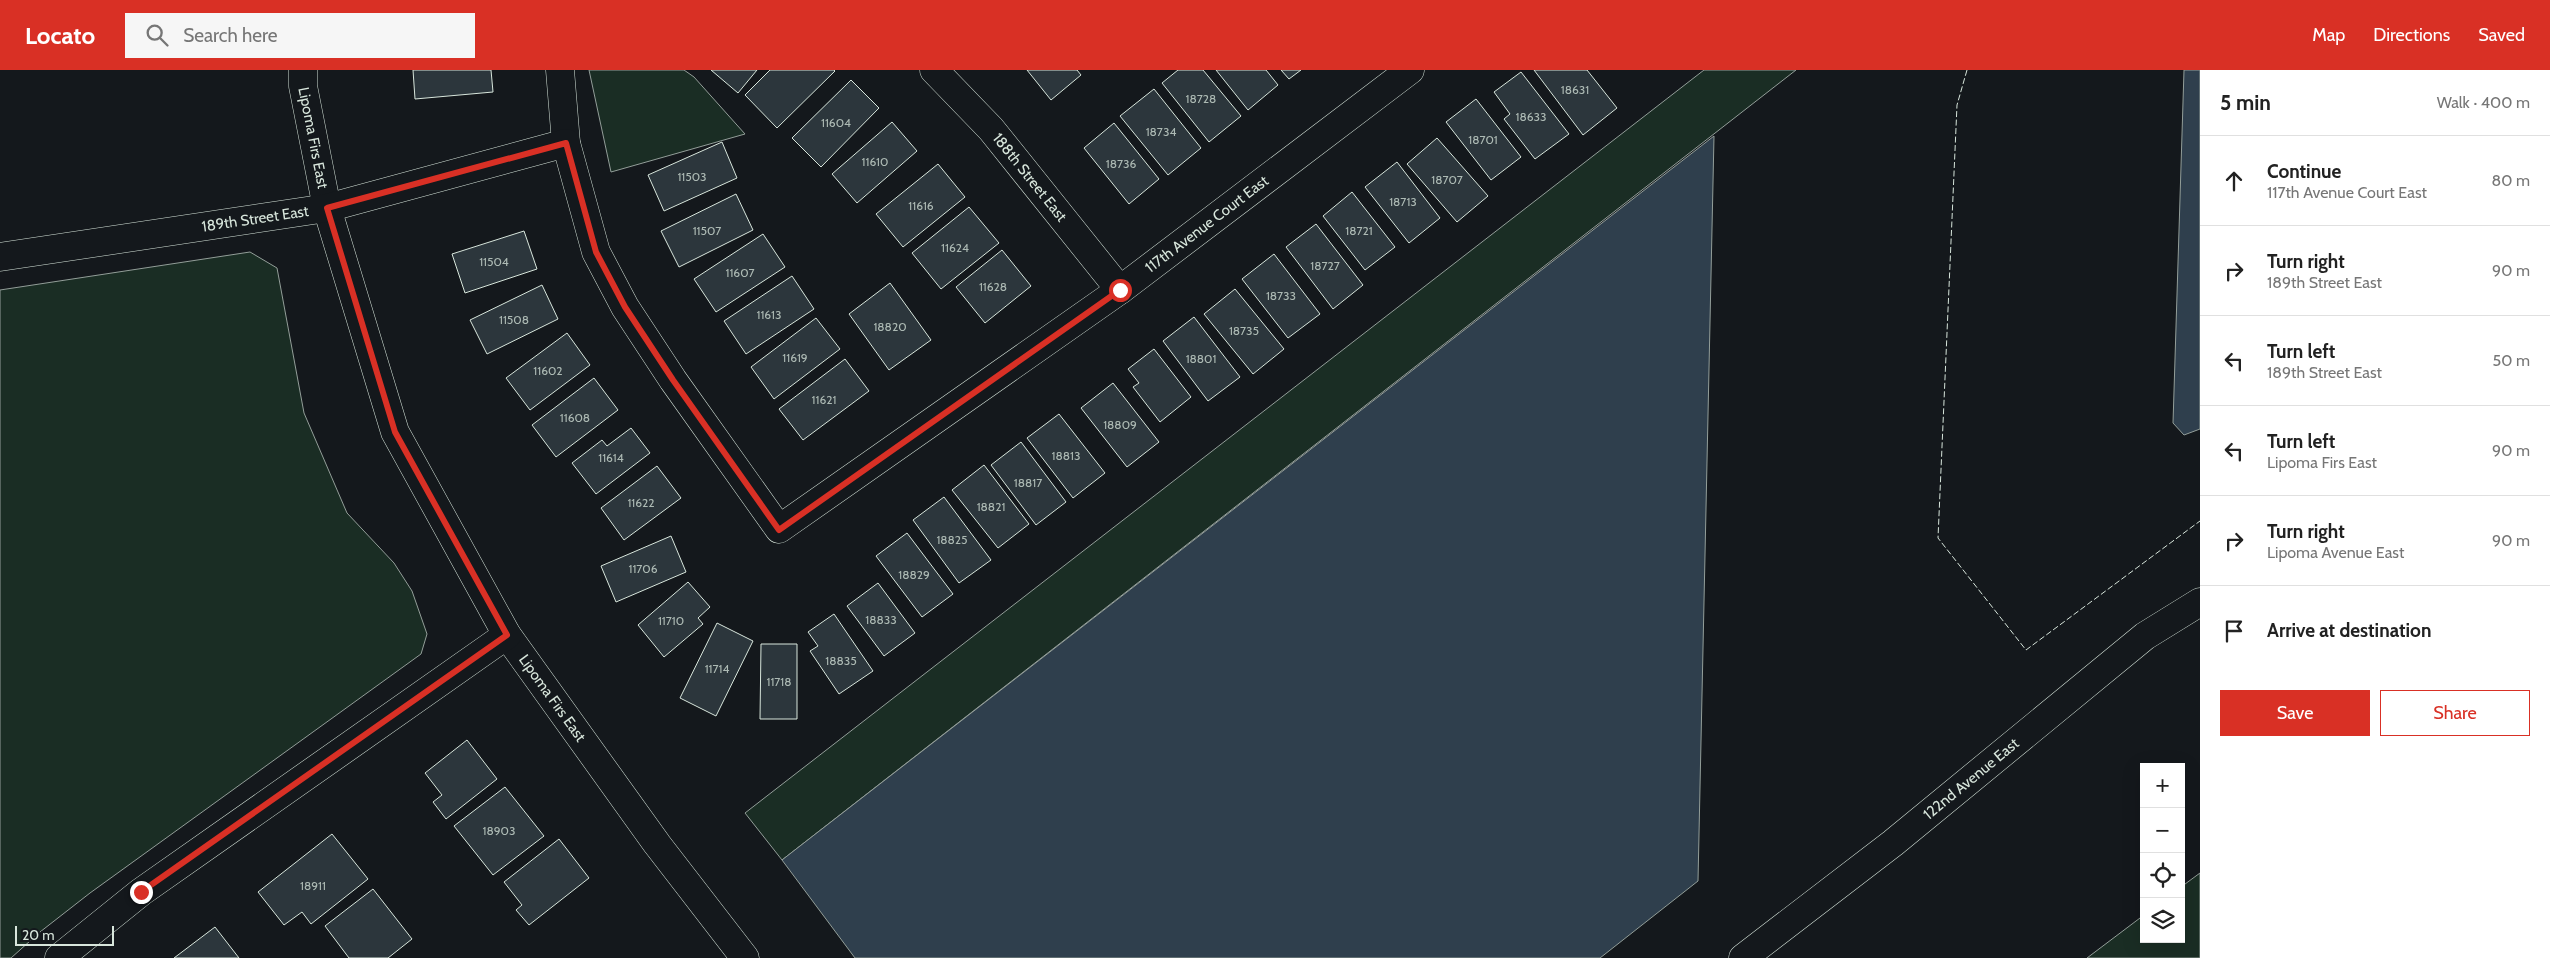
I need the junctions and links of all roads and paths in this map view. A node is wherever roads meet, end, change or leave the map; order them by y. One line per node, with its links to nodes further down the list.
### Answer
1 (303, 70): 6 (street, Lipoma Firs East)
2 (560, 70): 5 (street)
3 (934, 70): 8 (street, 188th Street East)
4 (1410, 70): 8 (street, 117th Avenue Court East)
5 (566, 143): 6 (street, 189th Street East); 8 (street, 117th Avenue Court East)
6 (327, 208): 7 (street, 189th Street East); 10 (street, Lipoma Firs East)
7 (0, 257)
8 (1120, 290)
9 (2200, 602): 13 (street, 122nd Avenue East)
10 (507, 635): 11 (street); 12 (street, Lipoma Firs East)
11 (60, 958)
12 (745, 958)
13 (1743, 958)

